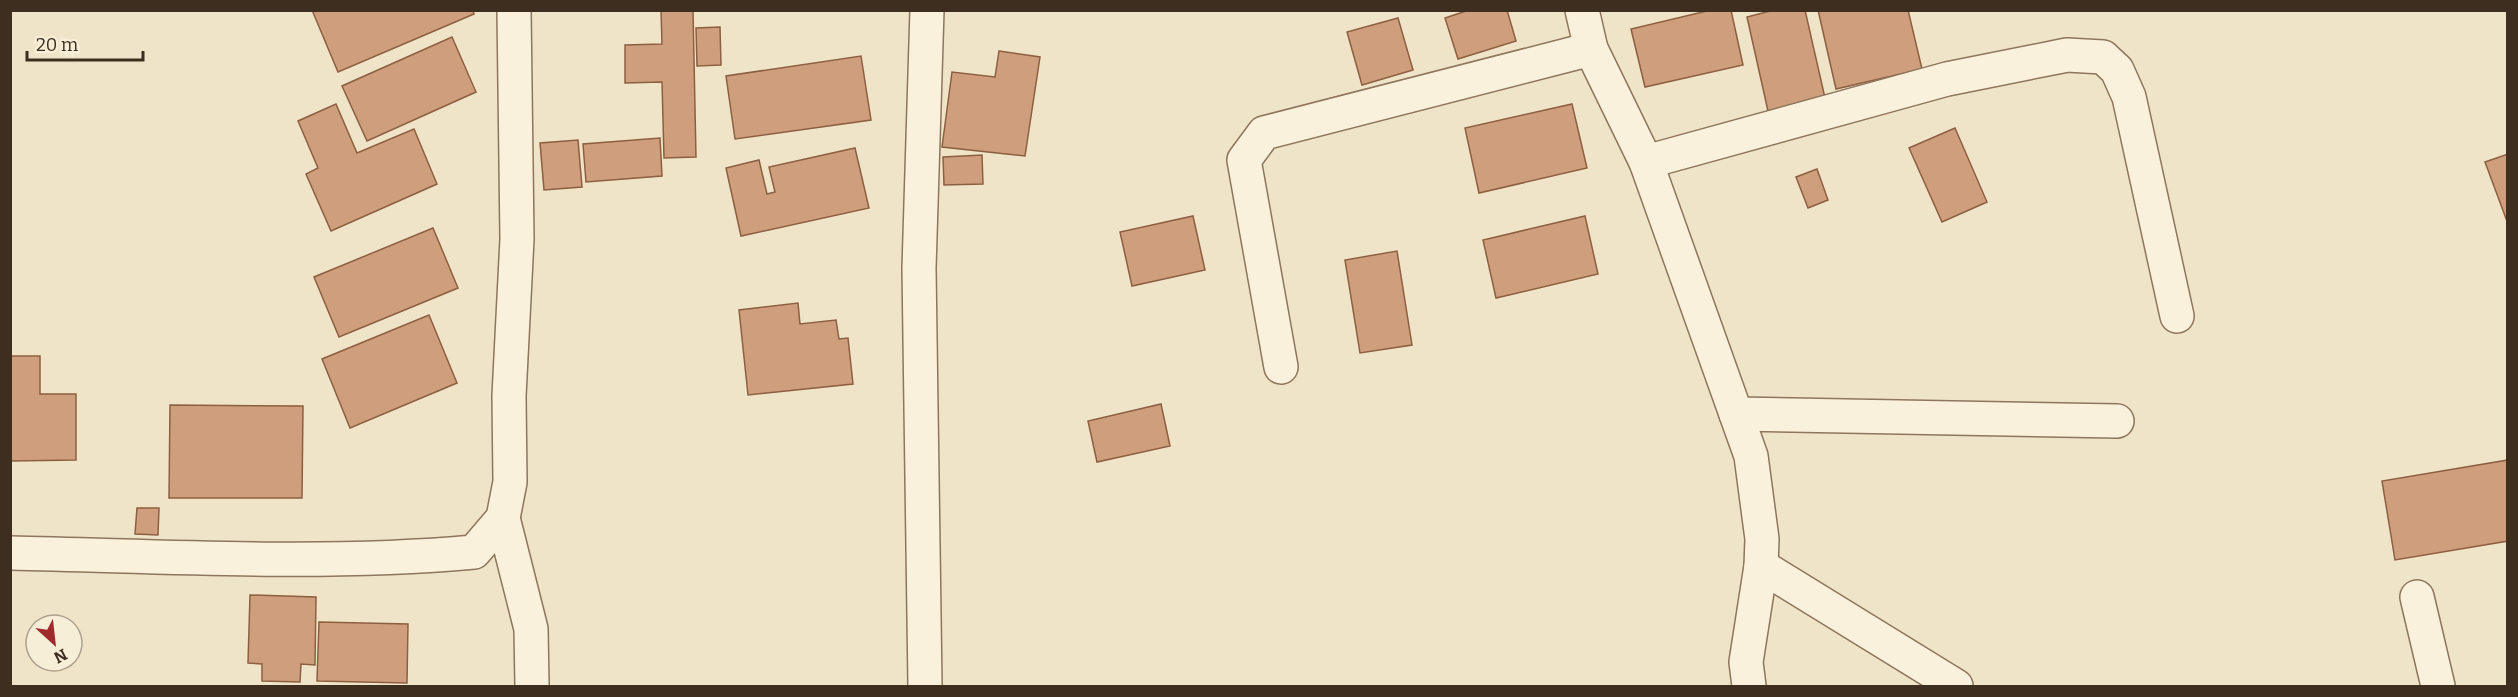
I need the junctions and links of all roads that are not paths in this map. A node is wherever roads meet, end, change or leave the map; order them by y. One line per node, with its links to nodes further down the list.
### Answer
1 (513, 10): 10 (street)
2 (927, 10): 15 (street)
3 (1582, 10): 4 (street)
4 (1591, 49): 5 (street); 7 (street)
5 (1646, 162): 6 (street); 8 (street)
6 (2177, 316)
7 (1281, 367)
8 (1736, 414): 9 (street); 12 (street)
9 (2116, 421)
10 (503, 518): 11 (street); 14 (street)
11 (10, 553)
12 (1761, 566): 16 (street); 17 (street)
13 (2417, 597): 18 (street)
14 (532, 687)
15 (925, 687)
16 (1749, 687)
17 (1956, 687)
18 (2438, 687)

